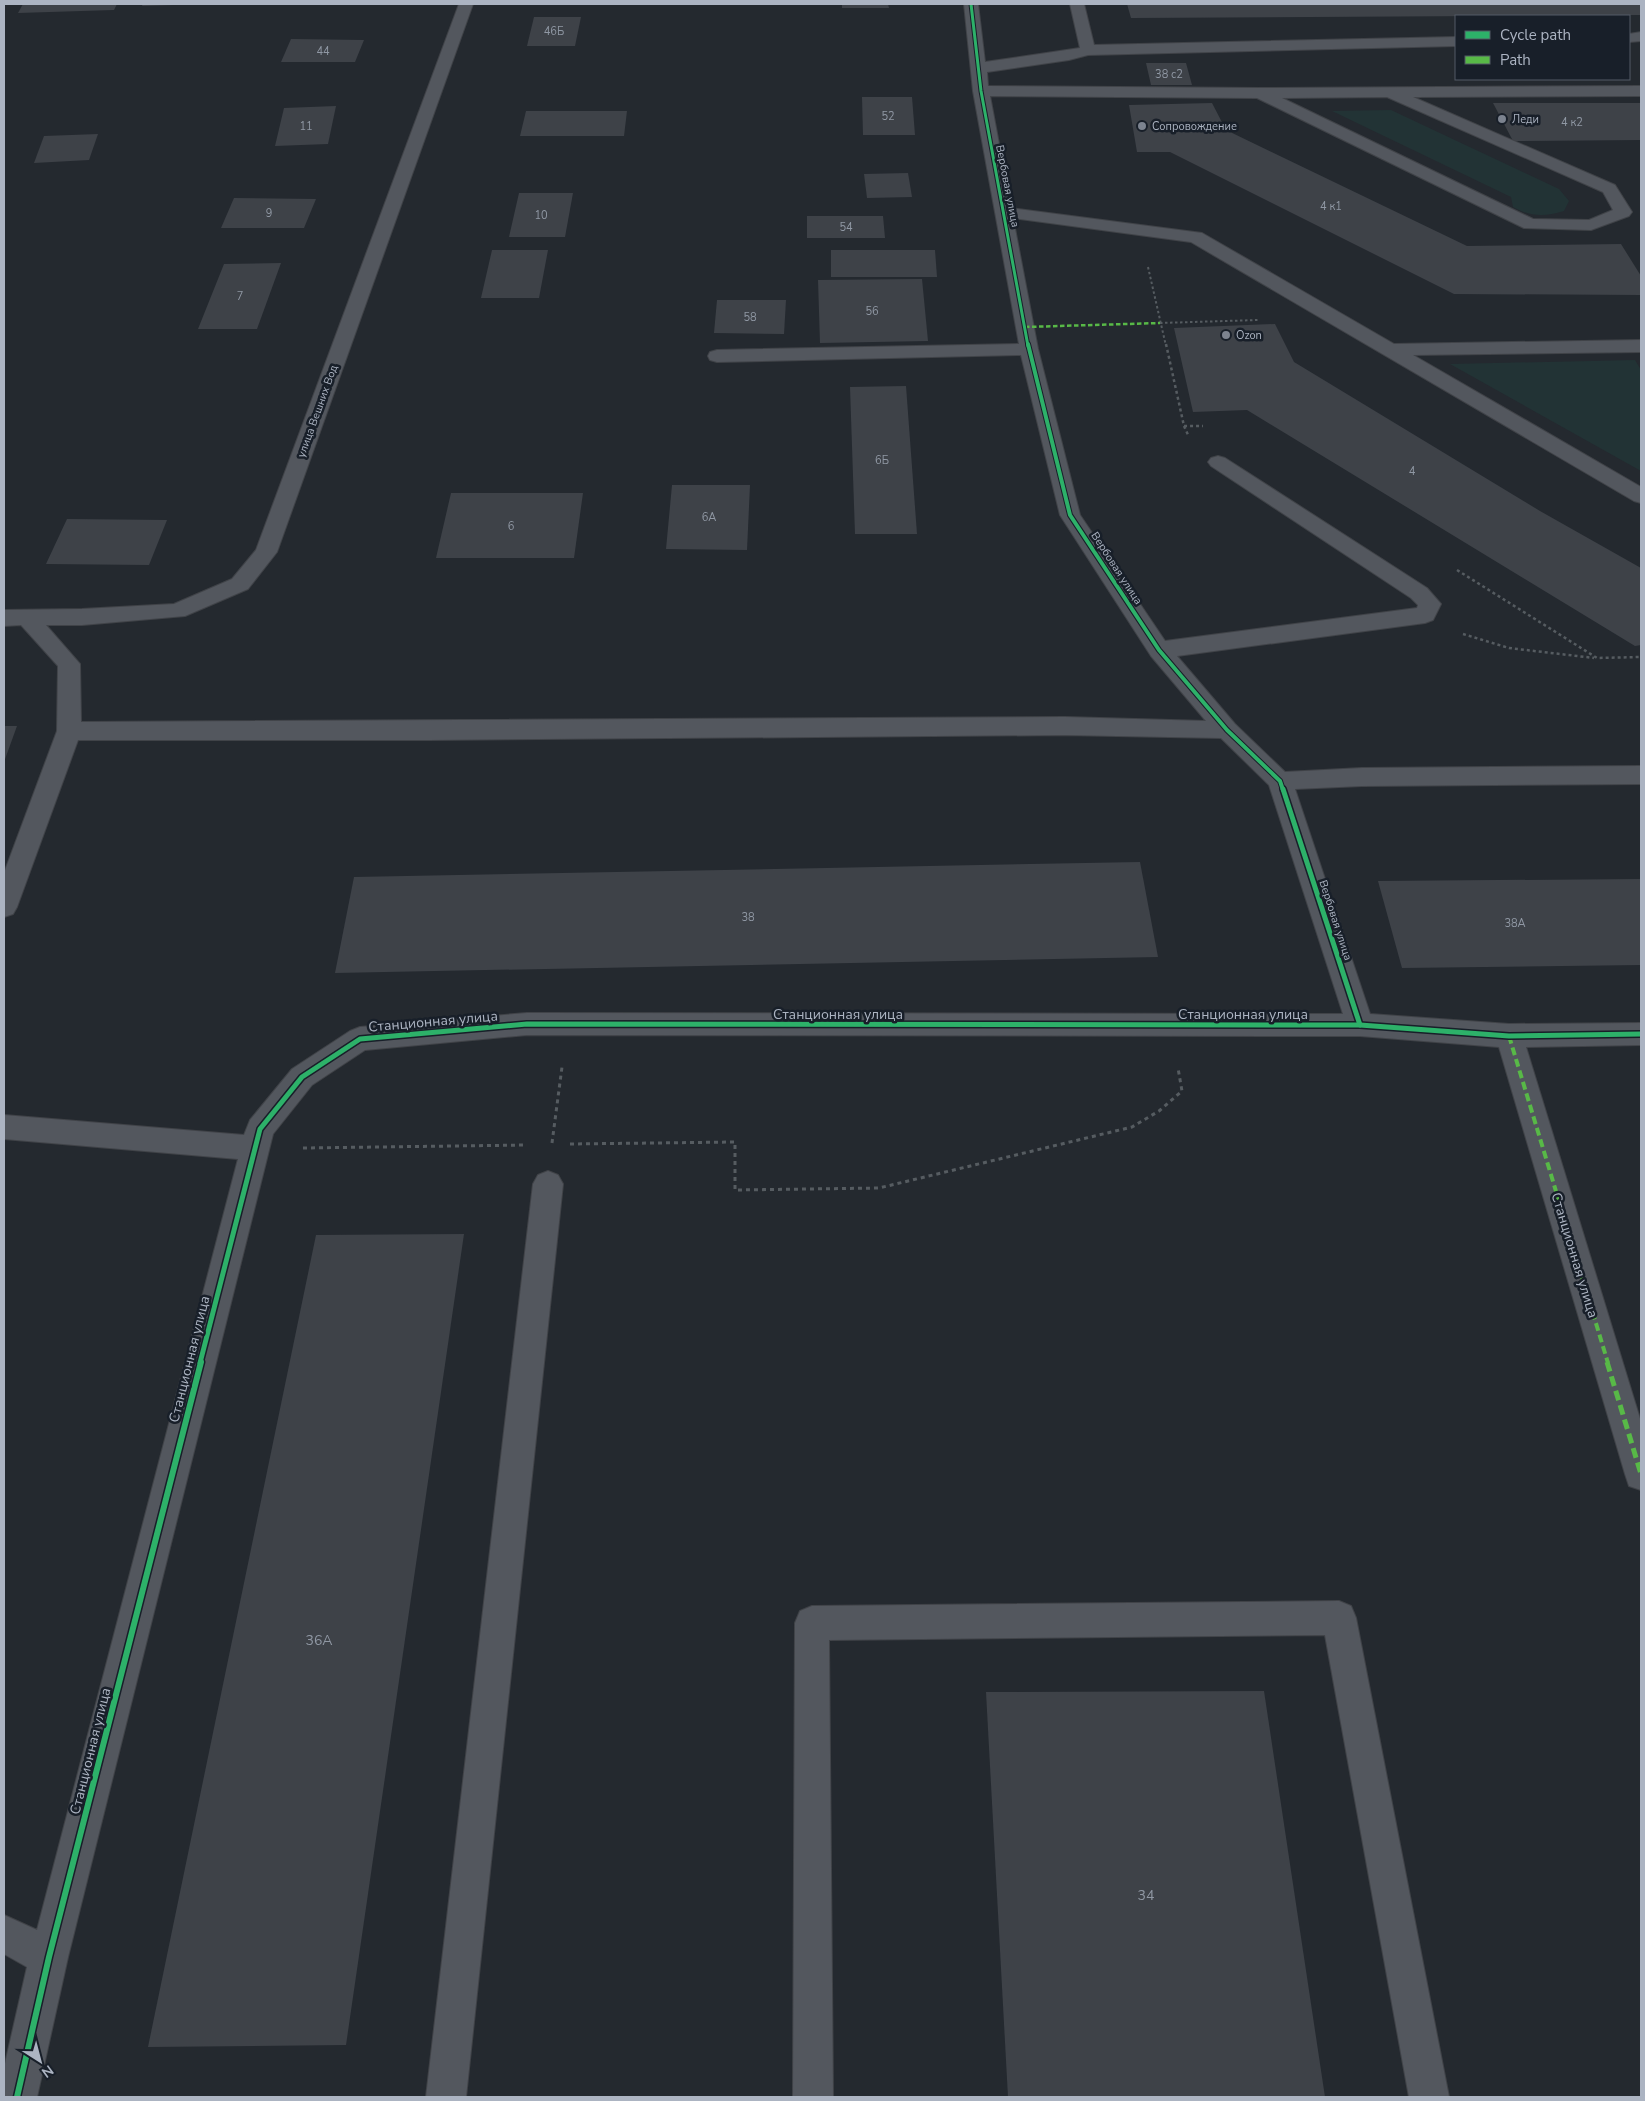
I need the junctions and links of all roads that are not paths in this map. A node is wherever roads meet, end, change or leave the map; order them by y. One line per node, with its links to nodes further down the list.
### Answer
1 (466, 4): 20 (street, улица Вешних Вод)
2 (971, 4): 6 (street, Вербовая улица)
3 (1077, 4): 5 (street)
4 (1455, 42): 5 (street)
5 (1088, 50): 6 (street)
6 (979, 68): 8 (street, Вербовая улица)
7 (1641, 90): 9 (street)
8 (981, 92): 10 (street); 11 (street, Вербовая улица)
9 (1389, 92): 10 (street); 12 (street)
10 (1260, 93): 12 (street)
11 (1003, 212): 15 (street, Вербовая улица); 16 (street)
12 (1623, 212): 13 (street)
13 (1641, 220)
14 (1641, 346): 16 (street)
15 (1029, 349): 17 (street); 21 (street, Вербовая улица)
16 (1390, 350): 19 (street)
17 (718, 356)
18 (1218, 462): 21 (street)
19 (1641, 496)
20 (15, 618): 23 (street)
21 (1159, 650): 22 (street, Вербовая улица)
22 (1227, 730): 23 (street); 25 (street, Вербовая улица)
23 (68, 731): 26 (street)
24 (1641, 775): 25 (street)
25 (1280, 780): 27 (street, Вербовая улица)
26 (4, 907)
27 (1360, 1025): 29 (street, Станционная улица); 31 (street, Станционная улица)
28 (1641, 1034): 29 (street, Станционная улица)
29 (1509, 1036): 33 (street, Станционная улица)
30 (4, 1127): 31 (street)
31 (254, 1148): 35 (street, Станционная улица)
32 (548, 1184): 37 (street)
33 (1641, 1474)
34 (4, 1934): 35 (street)
35 (49, 1957): 36 (street, Станционная улица)
36 (17, 2097)
37 (446, 2097)
38 (813, 2097): 39 (street)
39 (1429, 2097)

